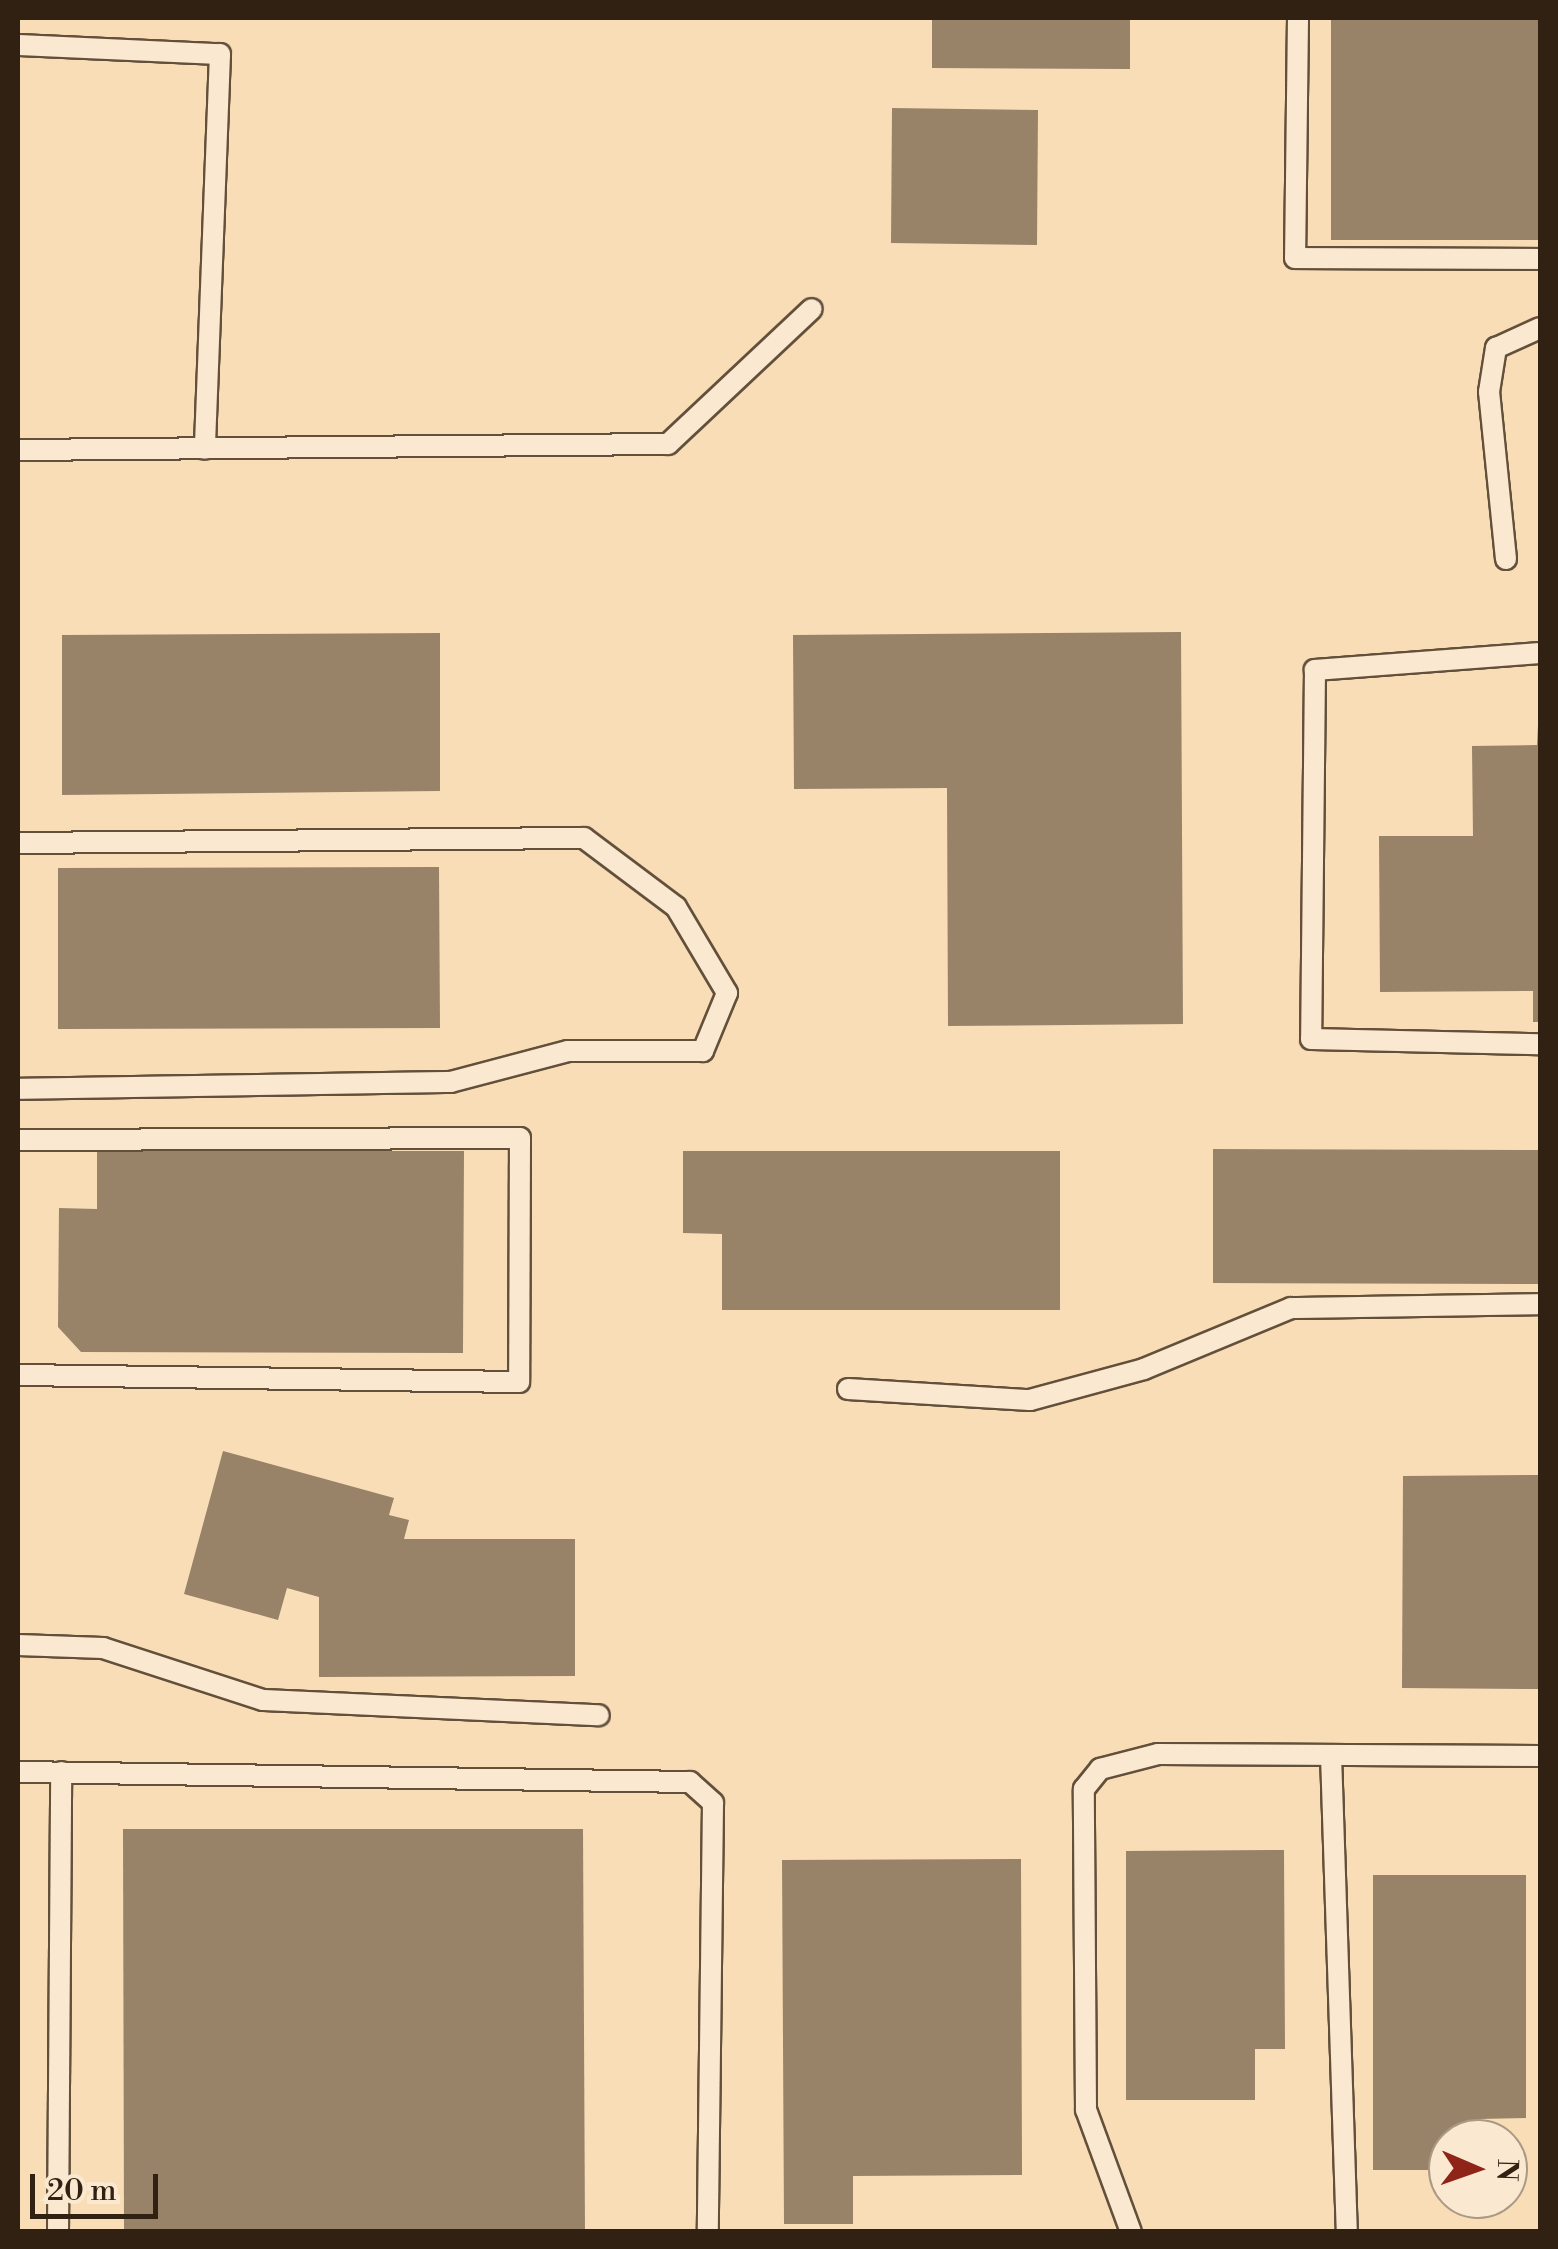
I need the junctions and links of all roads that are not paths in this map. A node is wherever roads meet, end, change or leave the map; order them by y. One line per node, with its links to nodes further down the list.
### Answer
1 (1298, 18): 3 (lane)
2 (18, 45): 6 (lane)
3 (1540, 259)
4 (812, 309): 6 (lane)
5 (1540, 328): 8 (lane)
6 (205, 448): 7 (lane)
7 (18, 450)
8 (1506, 558)
9 (1540, 653): 11 (lane)
10 (18, 843): 12 (lane)
11 (1540, 1044)
12 (18, 1090)
13 (18, 1140): 15 (lane)
14 (1540, 1304): 16 (lane)
15 (18, 1375)
16 (848, 1389)
17 (18, 1645): 18 (lane)
18 (599, 1715)
19 (1332, 1755): 20 (lane); 25 (lane); 26 (lane)
20 (1540, 1756)
21 (18, 1772): 22 (lane)
22 (60, 1772): 23 (lane); 24 (lane)
23 (58, 2232)
24 (708, 2232)
25 (1131, 2232)
26 (1347, 2232)

